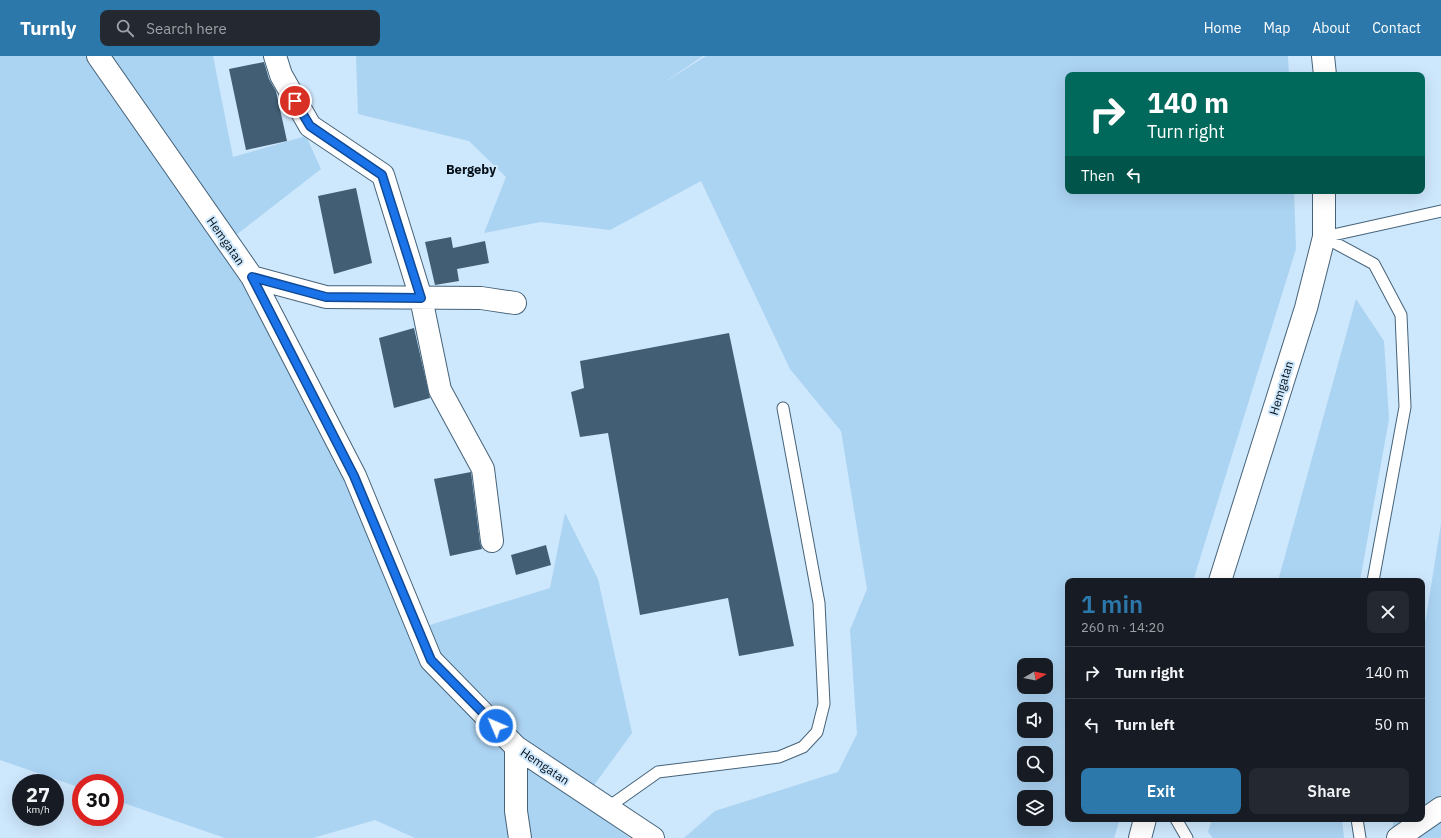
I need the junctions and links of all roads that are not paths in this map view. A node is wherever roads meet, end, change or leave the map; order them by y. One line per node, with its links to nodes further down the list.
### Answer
1 (98, 56): 8 (street, Hemgatan)
2 (275, 56): 9 (street)
3 (1323, 56): 4 (street)
4 (1325, 72)
5 (1324, 194): 7 (street, Hemgatan)
6 (1441, 211): 7 (lane)
7 (1324, 237): 13 (street, Hemgatan); 14 (lane)
8 (252, 277): 9 (street); 15 (street, Hemgatan)
9 (421, 298): 10 (street); 12 (street)
10 (515, 303)
11 (783, 408): 16 (lane)
12 (492, 541)
13 (1221, 578)
14 (1374, 578)
15 (516, 747): 16 (street, Hemgatan); 23 (street)
16 (607, 808): 24 (street, Hemgatan)
17 (1441, 808): 18 (street)
18 (1425, 819)
19 (1144, 822): 25 (street)
20 (1178, 822): 26 (lane)
21 (1357, 822): 27 (lane)
22 (1421, 822): 28 (street)
23 (520, 838)
24 (653, 838)
25 (1140, 838)
26 (1186, 838)
27 (1360, 838)
28 (1398, 838)

